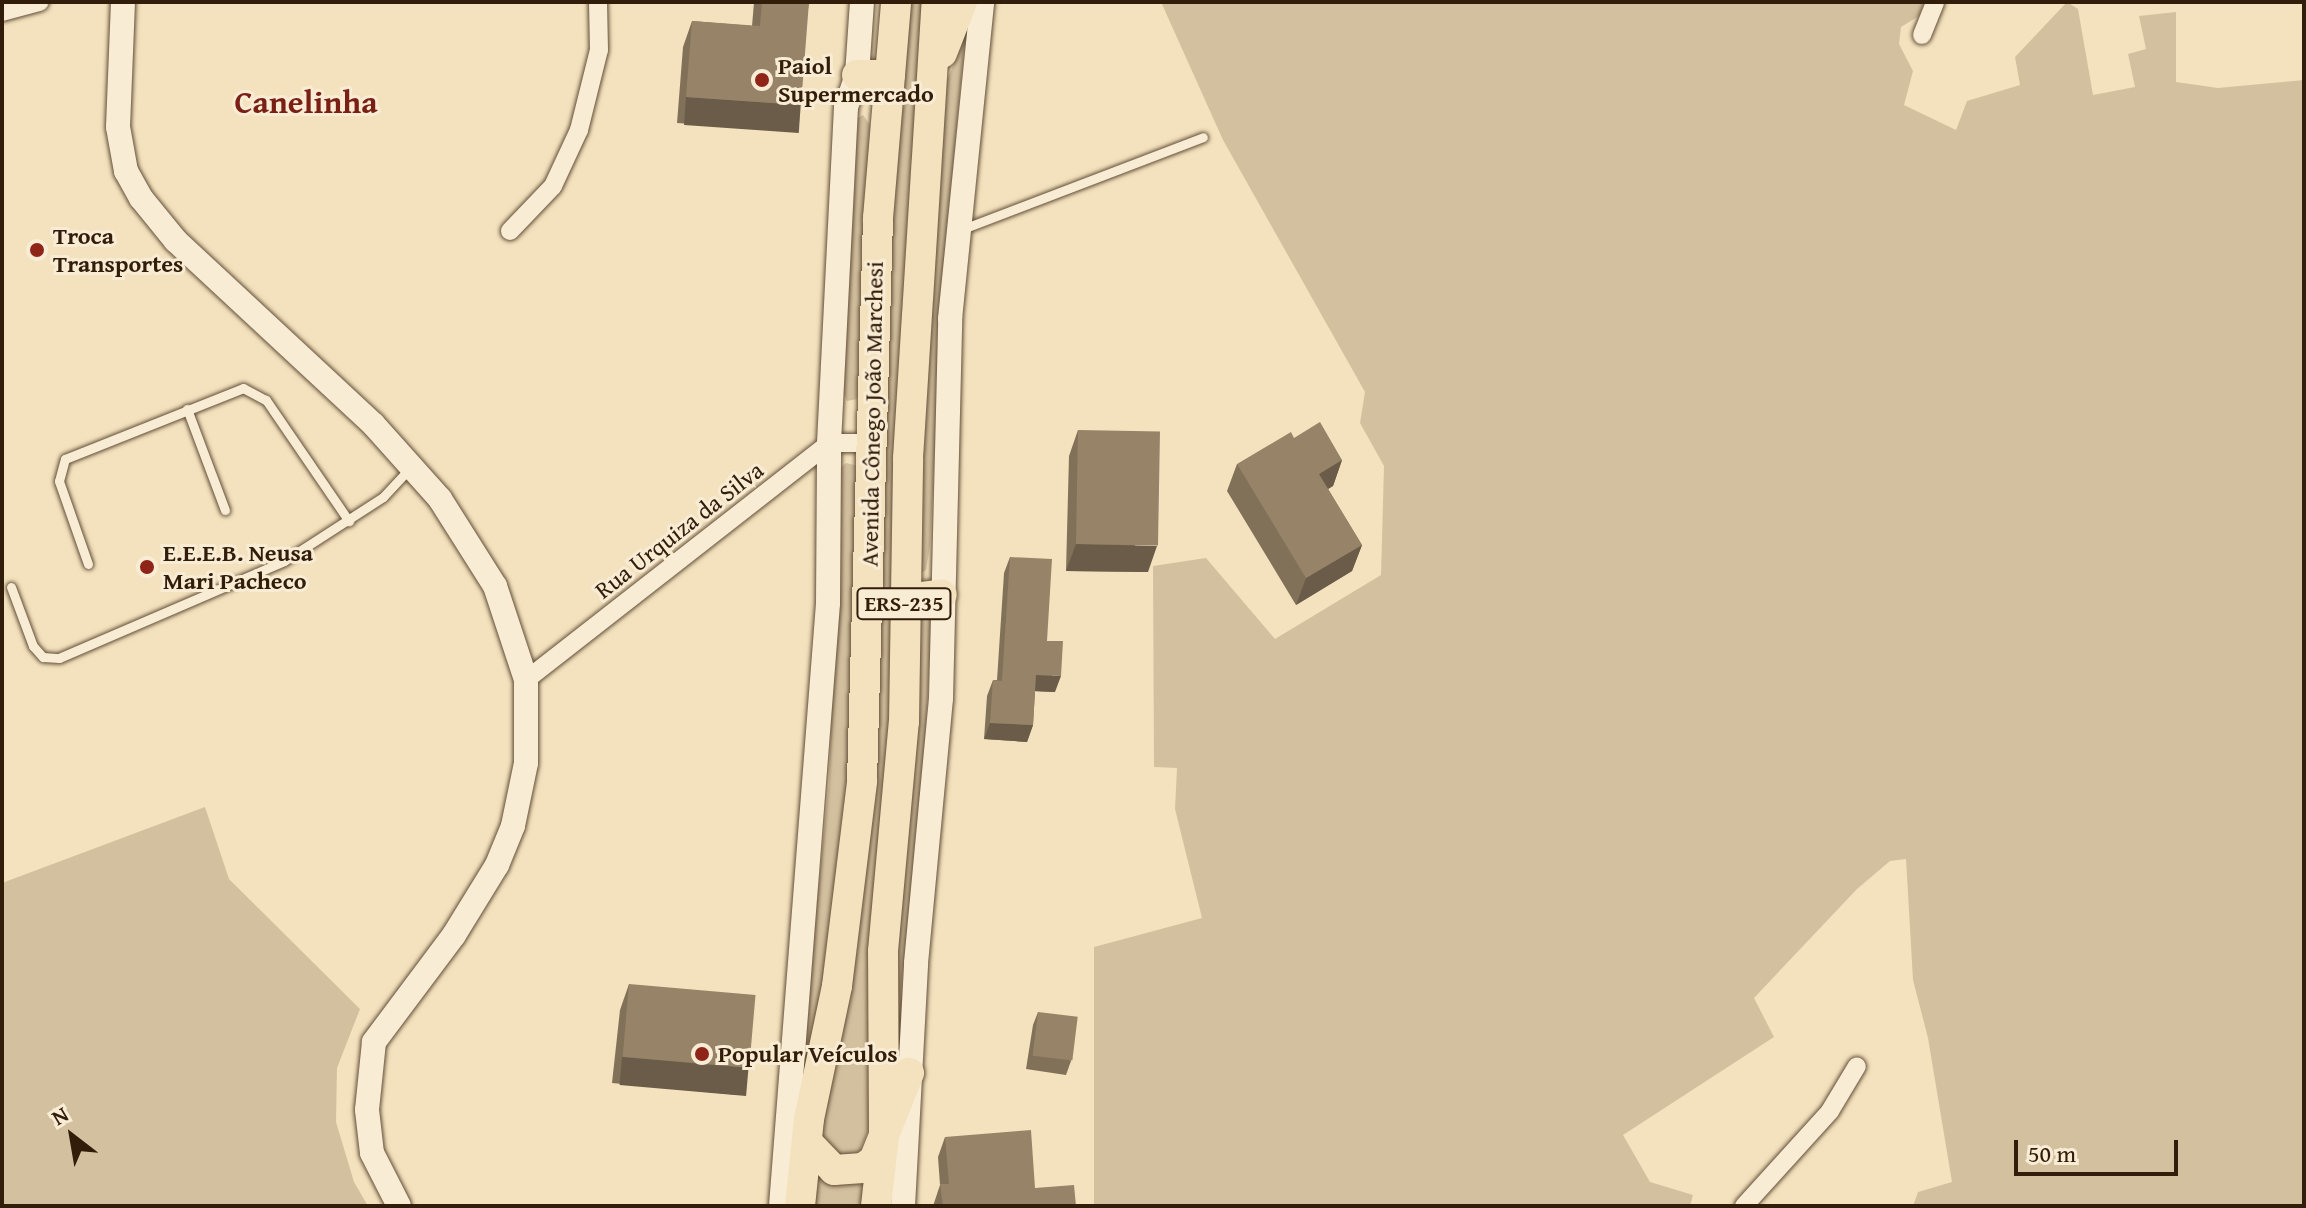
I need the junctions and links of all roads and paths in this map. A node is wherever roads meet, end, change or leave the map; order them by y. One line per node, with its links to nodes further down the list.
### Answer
1 (40, 2): 10 (street)
2 (123, 2): 21 (street)
3 (598, 2): 16 (street)
4 (862, 2): 12 (street, Avenida Cônego João Marchesi)
5 (896, 2): 13 (main road, Avenida Cônego João Marchesi / ERS-235)
6 (937, 2): 14 (main road, Avenida Cônego João Marchesi / ERS-235)
7 (962, 2): 14 (main road)
8 (982, 2): 17 (street)
9 (1935, 2): 11 (street)
10 (2, 12)
11 (1922, 35)
12 (857, 75): 13 (main road); 19 (street, Avenida Cônego João Marchesi)
13 (890, 75): 20 (main road, Avenida Cônego João Marchesi / ERS-235)
14 (930, 84): 27 (main road, Avenida Cônego João Marchesi / ERS-235)
15 (1203, 137): 17 (lane)
16 (510, 231)
17 (957, 231): 26 (street)
18 (187, 409): 22 (lane); 23 (lane); 24 (lane)
19 (829, 443): 20 (street); 28 (street, Rua Urquiza da Silva); 34 (street, Avenida Cônego João Marchesi)
20 (871, 443): 32 (main road, Avenida Cônego João Marchesi / ERS-235)
21 (412, 466): 23 (lane); 28 (street)
22 (225, 510)
23 (349, 521): 25 (lane)
24 (88, 564)
25 (11, 587)
26 (942, 594): 27 (main road); 30 (street)
27 (904, 599): 31 (main road, Avenida Cônego João Marchesi / ERS-235)
28 (526, 680): 33 (street)
29 (1857, 1066): 38 (street)
30 (909, 1073): 31 (main road); 37 (street)
31 (884, 1136): 32 (main road); 36 (main road, Avenida Cônego João Marchesi / ERS-235)
32 (809, 1144): 35 (main road, Avenida Cônego João Marchesi / ERS-235)
33 (399, 1206)
34 (781, 1206)
35 (800, 1206)
36 (876, 1206)
37 (903, 1206)
38 (1744, 1206)

